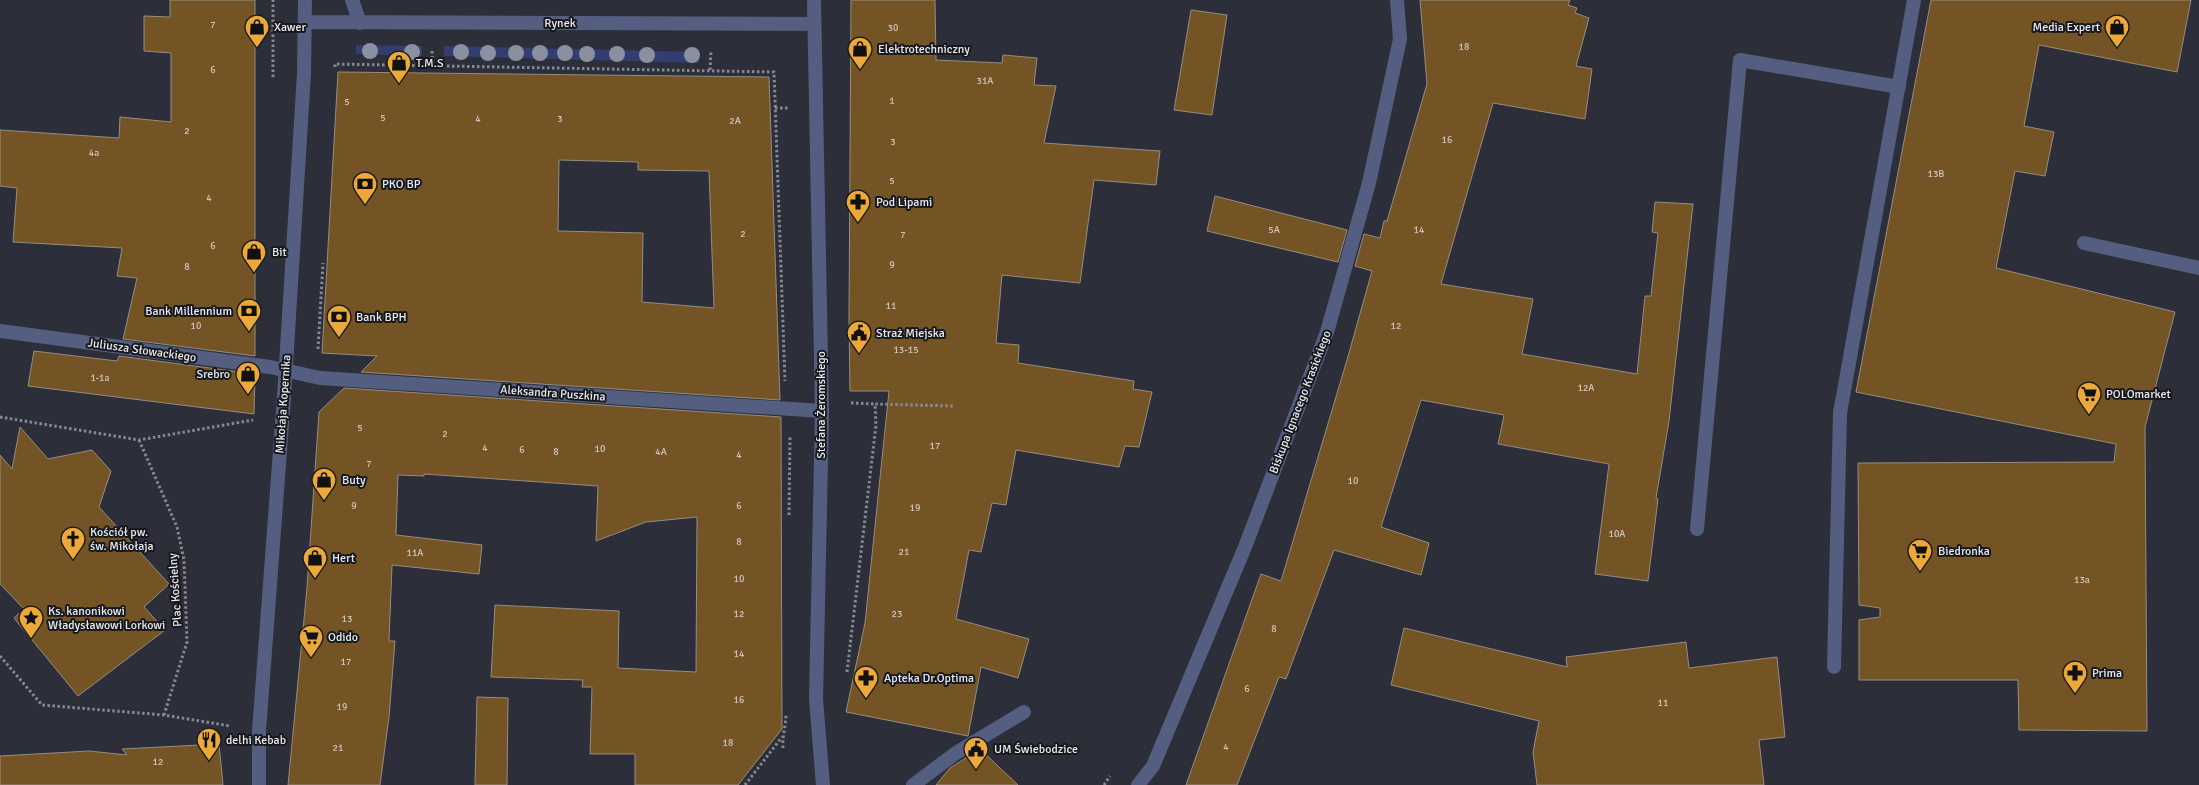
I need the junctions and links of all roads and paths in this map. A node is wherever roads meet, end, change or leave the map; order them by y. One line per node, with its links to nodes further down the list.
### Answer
1 (273, 0): 14 (path)
2 (305, 0): 7 (street)
3 (352, 0): 8 (street)
4 (814, 0): 9 (street)
5 (1396, 0): 48 (street, Biskupa Ignacego Krasickiego)
6 (1914, 0): 16 (street)
7 (305, 22): 8 (street, Rynek); 24 (street, Mikołaja Kopernika)
8 (360, 22): 9 (street, Rynek)
9 (814, 24): 27 (street, Stefana Żeromskiego)
10 (432, 46): 12 (path)
11 (711, 52): 13 (path)
12 (433, 66): 13 (path); 15 (path)
13 (710, 70): 17 (path)
14 (273, 72)
15 (334, 74)
16 (1899, 87): 32 (street); 34 (street)
17 (775, 108): 18 (path); 26 (path)
18 (792, 108)
19 (2084, 243): 21 (street)
20 (324, 259): 23 (path)
21 (2199, 268)
22 (0, 331): 24 (street, Juliusza Słowackiego)
23 (318, 356)
24 (285, 369): 26 (street, Aleksandra Puszkina); 43 (street, Mikołaja Kopernika)
25 (953, 406): 35 (path)
26 (784, 409): 27 (street, Aleksandra Puszkina); 31 (path)
27 (822, 410): 45 (street, Stefana Żeromskiego)
28 (0, 417): 30 (path)
29 (261, 419): 30 (path)
30 (139, 440): 38 (path, Plac Kościelny)
31 (789, 521)
32 (1697, 529)
33 (0, 656): 38 (path)
34 (1834, 667)
35 (846, 681)
36 (786, 708): 40 (path)
37 (1024, 712): 46 (street)
38 (164, 715): 39 (path)
39 (233, 727)
40 (782, 737): 41 (path); 44 (path)
41 (783, 748)
42 (1114, 770): 47 (path)
43 (259, 785)
44 (744, 785)
45 (823, 785)
46 (913, 785)
47 (1104, 785)
48 (1138, 785)

